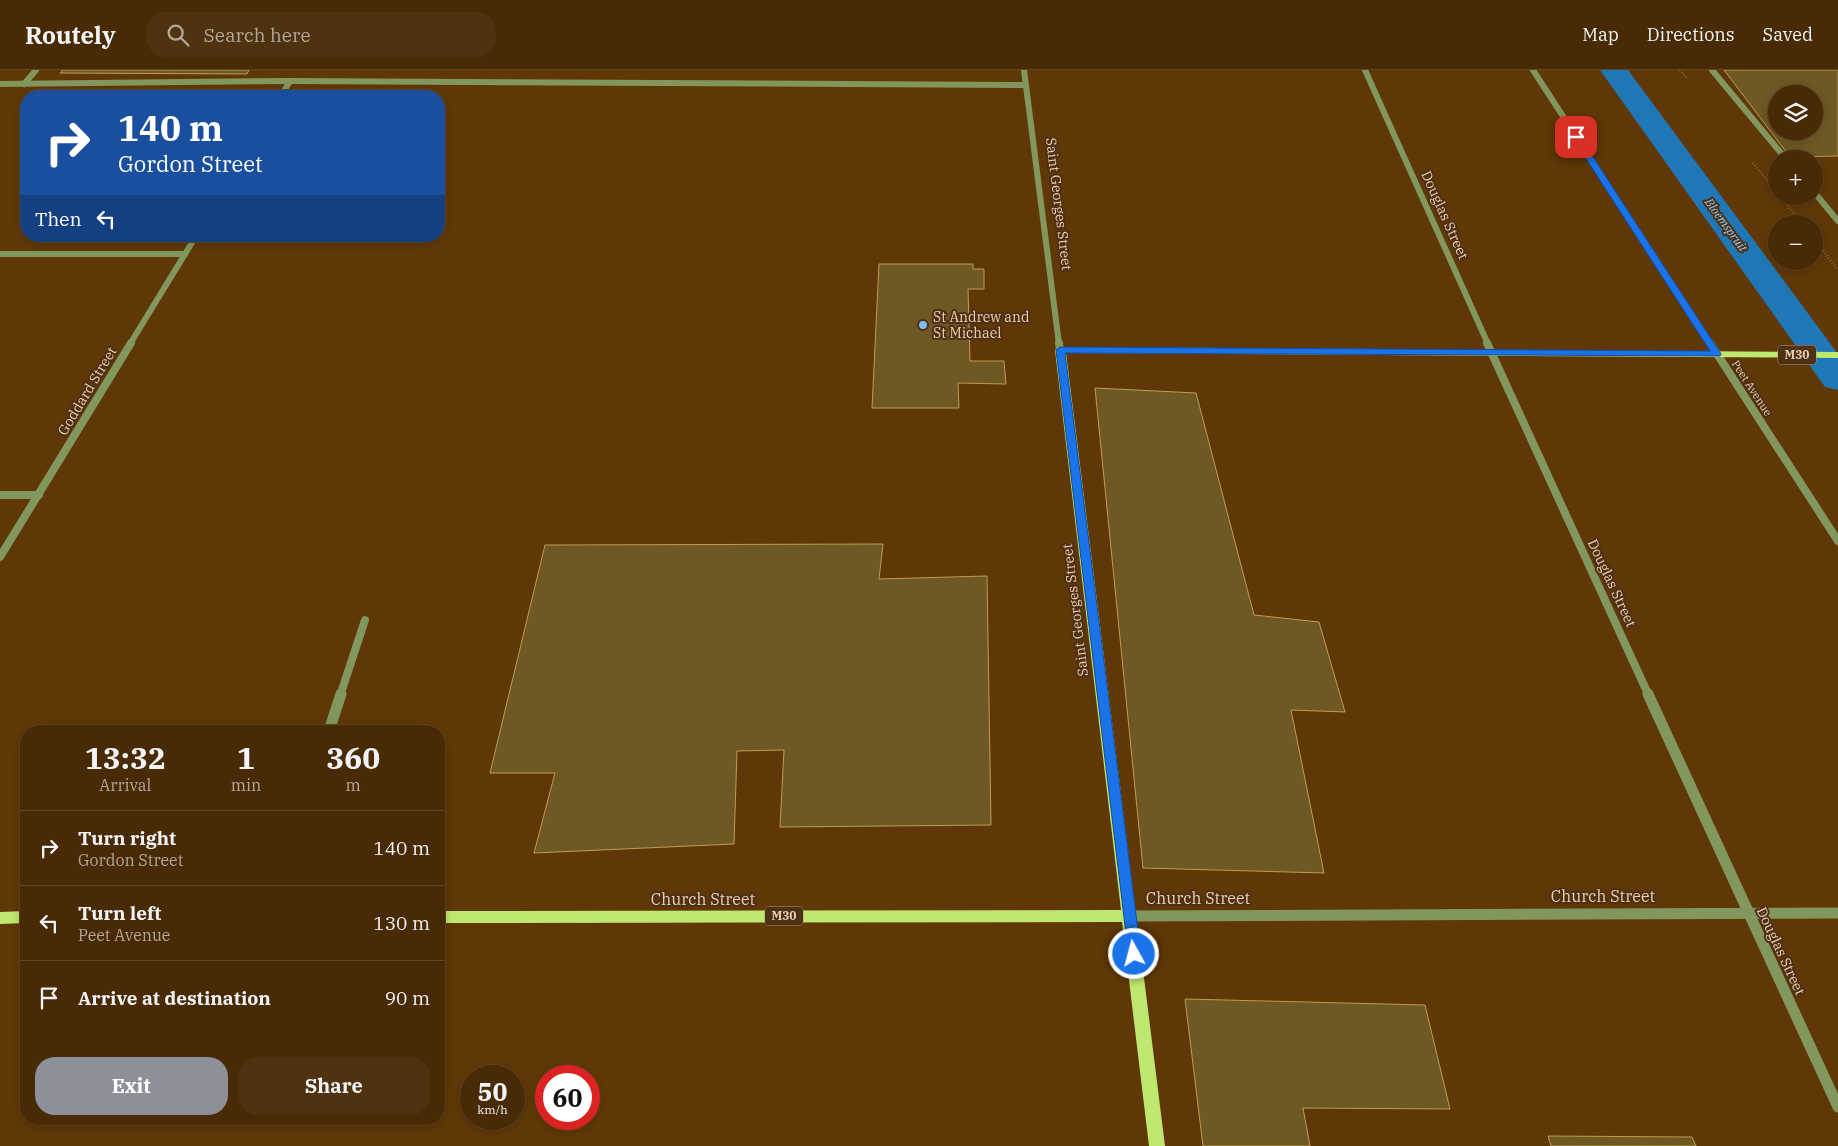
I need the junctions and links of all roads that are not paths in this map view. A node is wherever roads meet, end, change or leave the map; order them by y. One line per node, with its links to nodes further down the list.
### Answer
1 (36, 70): 8 (street)
2 (1024, 70): 9 (street, Saint Georges Street)
3 (1364, 70): 18 (street, Douglas Street)
4 (1533, 70): 19 (street, Peet Avenue)
5 (1712, 70): 11 (street)
6 (290, 82): 8 (street); 9 (street); 10 (street)
7 (0, 84): 8 (street)
8 (24, 84)
9 (1026, 85): 17 (street, Saint Georges Street)
10 (285, 90)
11 (1779, 150)
12 (1823, 203): 13 (street)
13 (1838, 221)
14 (192, 242): 16 (street, Goddard Street)
15 (0, 254): 16 (street)
16 (185, 254): 22 (street, Goddard Street)
17 (1060, 350): 18 (main road, M30); 29 (main road, Saint Georges Street)
18 (1491, 352): 19 (main road, M30); 27 (street, Douglas Street)
19 (1716, 354): 20 (main road, M30); 23 (street, Peet Avenue)
20 (1838, 355)
21 (0, 495): 22 (street)
22 (39, 495): 24 (street, Goddard Street)
23 (1838, 541)
24 (0, 558)
25 (365, 620): 26 (street)
26 (331, 725)
27 (1748, 913): 28 (street, Church Street); 29 (street, Church Street); 33 (street, Douglas Street)
28 (1838, 913)
29 (1129, 916): 30 (main road, Church Street / M30); 34 (main road, Saint Georges Street)
30 (445, 917)
31 (0, 918): 32 (main road)
32 (20, 918)
33 (1838, 1107)
34 (1157, 1146)

